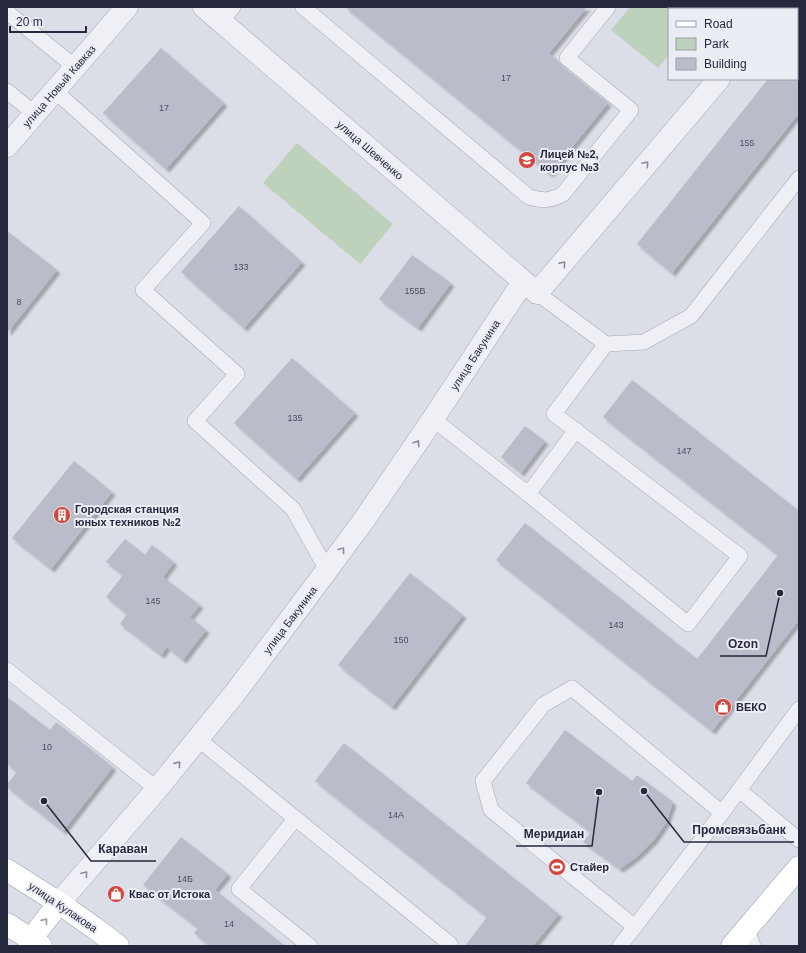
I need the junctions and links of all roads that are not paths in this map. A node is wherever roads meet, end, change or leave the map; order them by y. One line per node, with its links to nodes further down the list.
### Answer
1 (127, 7): 7 (street, улица Новый Кавказ)
2 (204, 7): 6 (street, улица Шевченко)
3 (304, 7): 4 (lane)
4 (608, 7)
5 (7, 12): 7 (lane)
6 (227, 14): 14 (street, улица Шевченко)
7 (75, 67): 10 (street, улица Новый Кавказ)
8 (718, 80): 14 (street, улица Бакунина, one-way to 8)
9 (7, 91): 11 (lane)
10 (55, 91): 11 (street, улица Новый Кавказ); 19 (lane)
11 (35, 114): 12 (street, улица Новый Кавказ)
12 (7, 146)
13 (799, 178): 15 (lane)
14 (530, 288): 15 (lane); 16 (street, улица Бакунина)
15 (606, 344): 17 (lane)
16 (433, 419): 18 (lane); 19 (street, улица Бакунина, one-way to 16)
17 (576, 430): 18 (lane); 18 (lane)
18 (528, 494)
19 (327, 570): 22 (street, улица Бакунина)
20 (7, 670): 23 (lane)
21 (799, 710): 24 (lane)
22 (198, 739): 23 (street, улица Бакунина, one-way to 22); 26 (lane)
23 (157, 789): 30 (street, улица Бакунина, one-way to 23)
24 (739, 790): 25 (lane); 27 (lane)
25 (722, 813): 32 (lane); 32 (lane)
26 (295, 818): 36 (lane); 37 (lane)
27 (799, 840)
28 (799, 867): 33 (main road)
29 (7, 870): 30 (main road, улица Кулакова)
30 (60, 903): 34 (main road, улица Бакунина, one-way to 30); 35 (main road, улица Кулакова)
31 (7, 924): 34 (main road)
32 (635, 927): 38 (lane)
33 (750, 937): 39 (main road)
34 (36, 942)
35 (118, 946)
36 (310, 946)
37 (449, 946)
38 (620, 946)
39 (732, 946)

